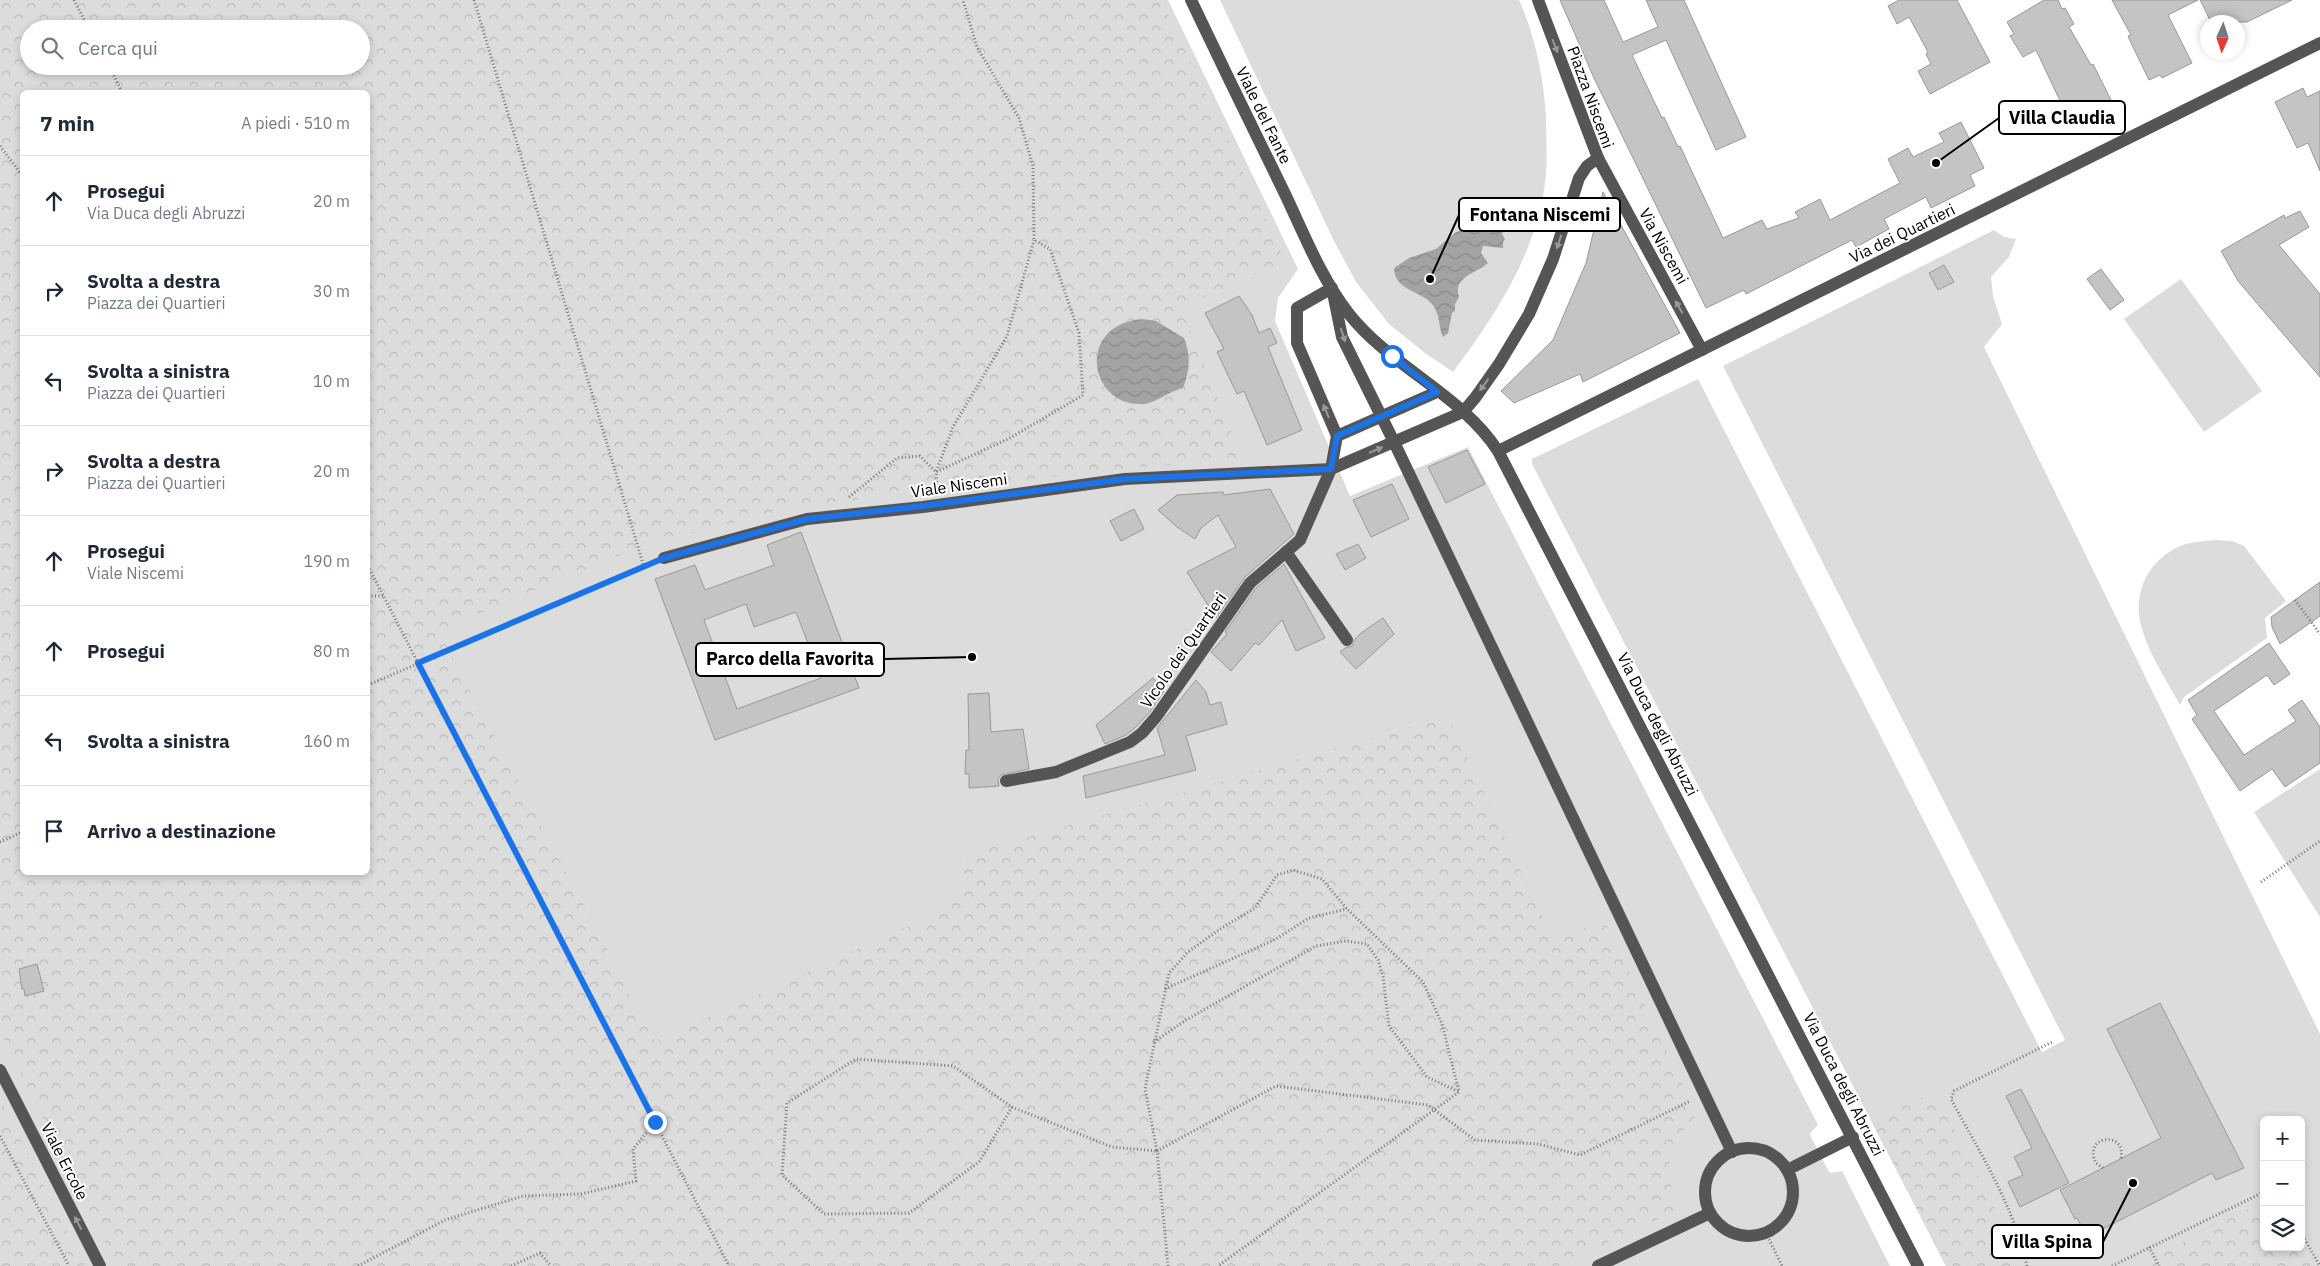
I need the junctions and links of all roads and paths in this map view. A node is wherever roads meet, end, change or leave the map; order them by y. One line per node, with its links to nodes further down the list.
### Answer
1 (74, 0): 6 (path)
2 (474, 0): 29 (path)
3 (963, 0): 13 (path)
4 (1191, 0): 14 (street, Viale del Fante)
5 (1538, 0): 11 (street, Piazza Niscemi, one-way to 11)
6 (84, 20)
7 (2320, 43): 16 (street, Via dei Quartieri)
8 (114, 75): 9 (path)
9 (121, 90)
10 (0, 146): 12 (path)
11 (1598, 158): 16 (street, Via Niscemi, one-way to 11); 18 (street, Piazza Niscemi, one-way to 18)
12 (20, 172)
13 (1034, 240): 24 (path); 24 (path)
14 (1308, 244): 15 (street, Via Duca degli Abruzzi)
15 (1332, 288): 17 (street, Via Duca degli Abruzzi); 19 (street, one-way to 19); 20 (street, one-way to 15)
16 (1702, 350): 22 (street, Via dei Quartieri)
17 (1437, 392): 18 (street, Via Duca degli Abruzzi); 19 (street)
18 (1463, 412): 21 (street); 22 (street, Via Duca degli Abruzzi)
19 (1382, 418): 20 (street); 21 (street)
20 (1337, 436): 23 (street, Vicolo dei Quartieri)
21 (1394, 442): 23 (street, one-way to 21); 49 (street)
22 (1498, 451): 54 (street, Via Duca degli Abruzzi)
23 (1331, 469): 26 (street, Viale Niscemi); 27 (street, Vicolo dei Quartieri)
24 (936, 472): 25 (path); 26 (path)
25 (843, 502)
26 (937, 504): 28 (street, Viale Niscemi)
27 (1286, 552): 35 (street); 38 (street, Vicolo dei Quartieri)
28 (664, 558): 29 (path)
29 (644, 567): 36 (path)
30 (370, 570): 32 (path)
31 (370, 596): 32 (path)
32 (383, 596): 36 (path)
33 (2296, 600): 34 (path)
34 (2320, 634)
35 (1347, 640)
36 (418, 663): 37 (path); 52 (path)
37 (370, 684)
38 (1006, 781)
39 (20, 833): 40 (path)
40 (0, 842)
41 (2320, 842): 42 (path)
42 (2261, 882)
43 (1347, 909): 44 (path); 44 (path); 48 (path)
44 (1165, 990): 46 (path)
45 (2052, 1042): 76 (path)
46 (1153, 1043): 48 (path); 55 (path)
47 (0, 1070): 67 (street, Viale Ercole, one-way to 47)
48 (1459, 1092): 51 (path)
49 (1705, 1094): 51 (path); 56 (street)
50 (1012, 1107): 50 (path); 55 (path)
51 (1434, 1110): 55 (path); 73 (path)
52 (655, 1122): 68 (path); 71 (path)
53 (0, 1136): 66 (path)
54 (1853, 1137): 59 (street); 75 (street, Via Duca degli Abruzzi)
55 (1157, 1151): 72 (path)
56 (1732, 1152): 59 (street); 61 (street)
57 (2121, 1159): 58 (path)
58 (2103, 1168)
59 (1787, 1170): 62 (street)
60 (2260, 1194): 64 (path)
61 (1710, 1214): 62 (street); 65 (street)
62 (1766, 1233): 74 (path)
63 (2305, 1240): 79 (path)
64 (2150, 1247): 77 (path); 78 (path)
65 (1607, 1264)
66 (68, 1266)
67 (100, 1266)
68 (358, 1266)
69 (511, 1266): 70 (path)
70 (551, 1266)
71 (729, 1266)
72 (1168, 1266)
73 (1218, 1266)
74 (1782, 1266)
75 (1918, 1266)
76 (2027, 1266)
77 (2112, 1266)
78 (2159, 1266)
79 (2320, 1266)

